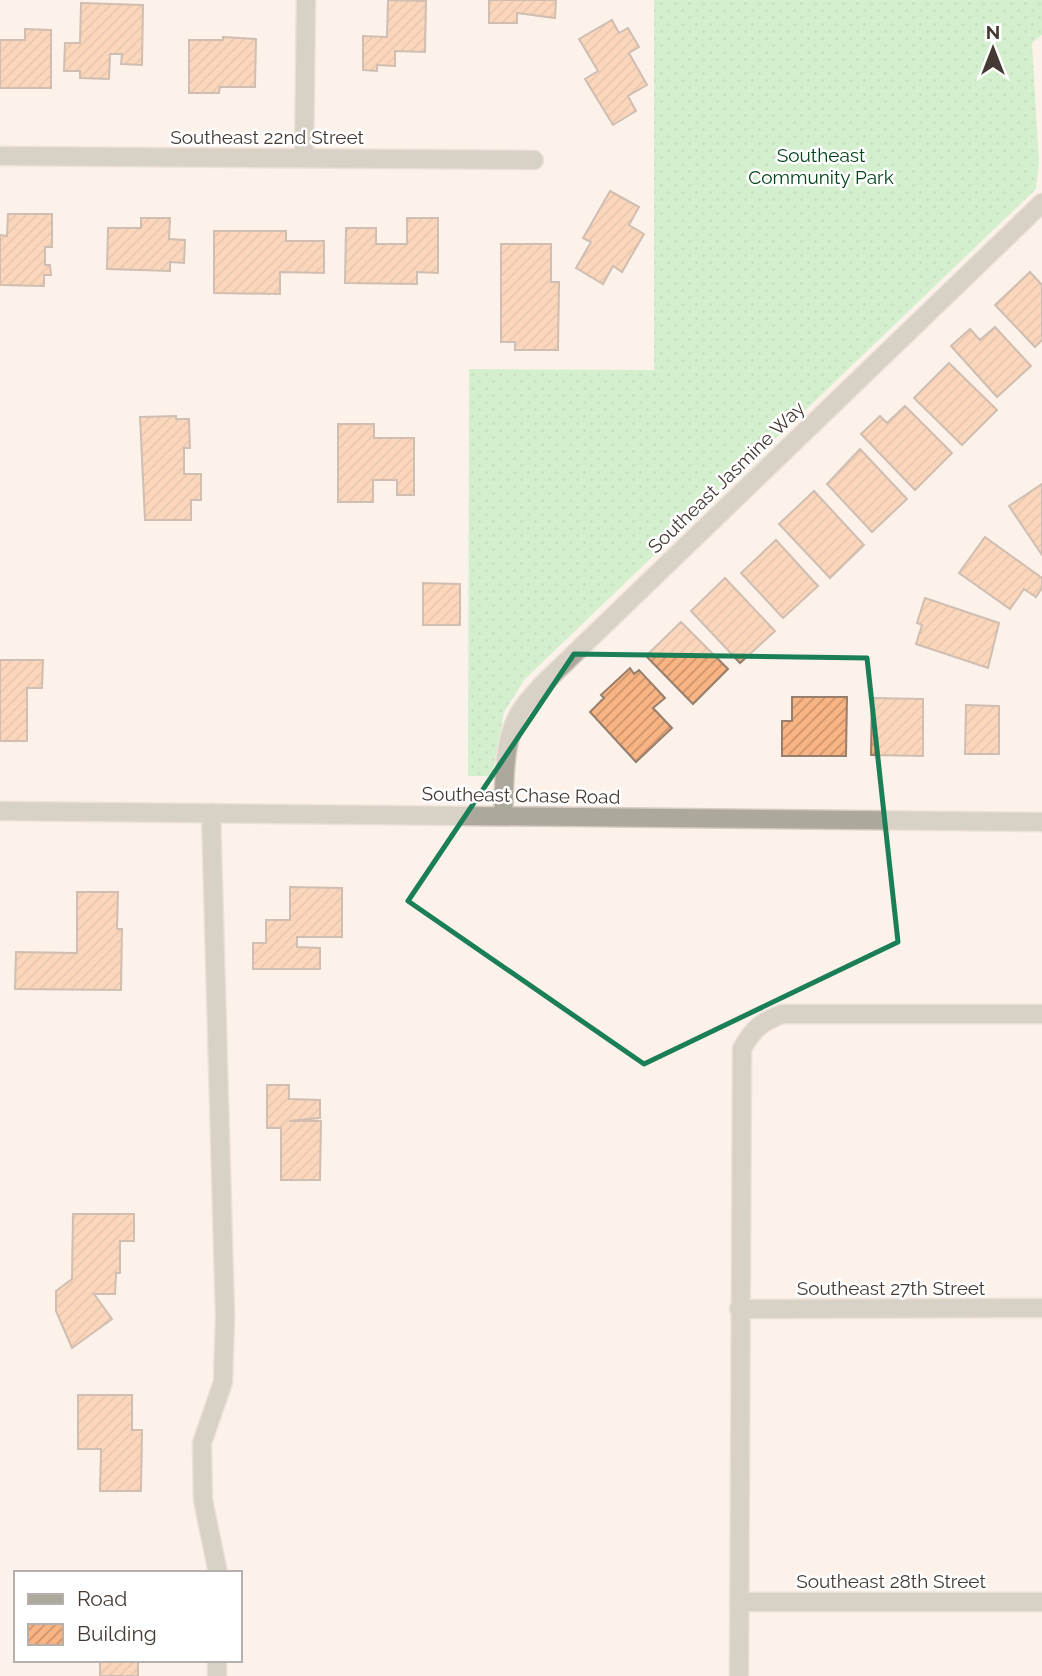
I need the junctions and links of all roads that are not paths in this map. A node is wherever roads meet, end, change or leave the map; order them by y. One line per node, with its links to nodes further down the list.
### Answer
1 (306, 0): 3 (street)
2 (0, 156): 3 (street, Southeast 22nd Street)
3 (304, 159): 4 (street, Southeast 22nd Street)
4 (534, 160)
5 (1042, 203): 8 (street, Southeast Jasmine Way)
6 (0, 811): 7 (street, Southeast Chase Road)
7 (211, 813): 8 (street, Southeast Chase Road); 13 (street)
8 (503, 816): 9 (street, Southeast Chase Road)
9 (1042, 822)
10 (1042, 1014): 12 (street)
11 (1042, 1308): 12 (street, Southeast 27th Street)
12 (740, 1309): 14 (street)
13 (218, 1571)
14 (739, 1602): 15 (street, Southeast 28th Street); 16 (street)
15 (1042, 1602)
16 (739, 1676)

